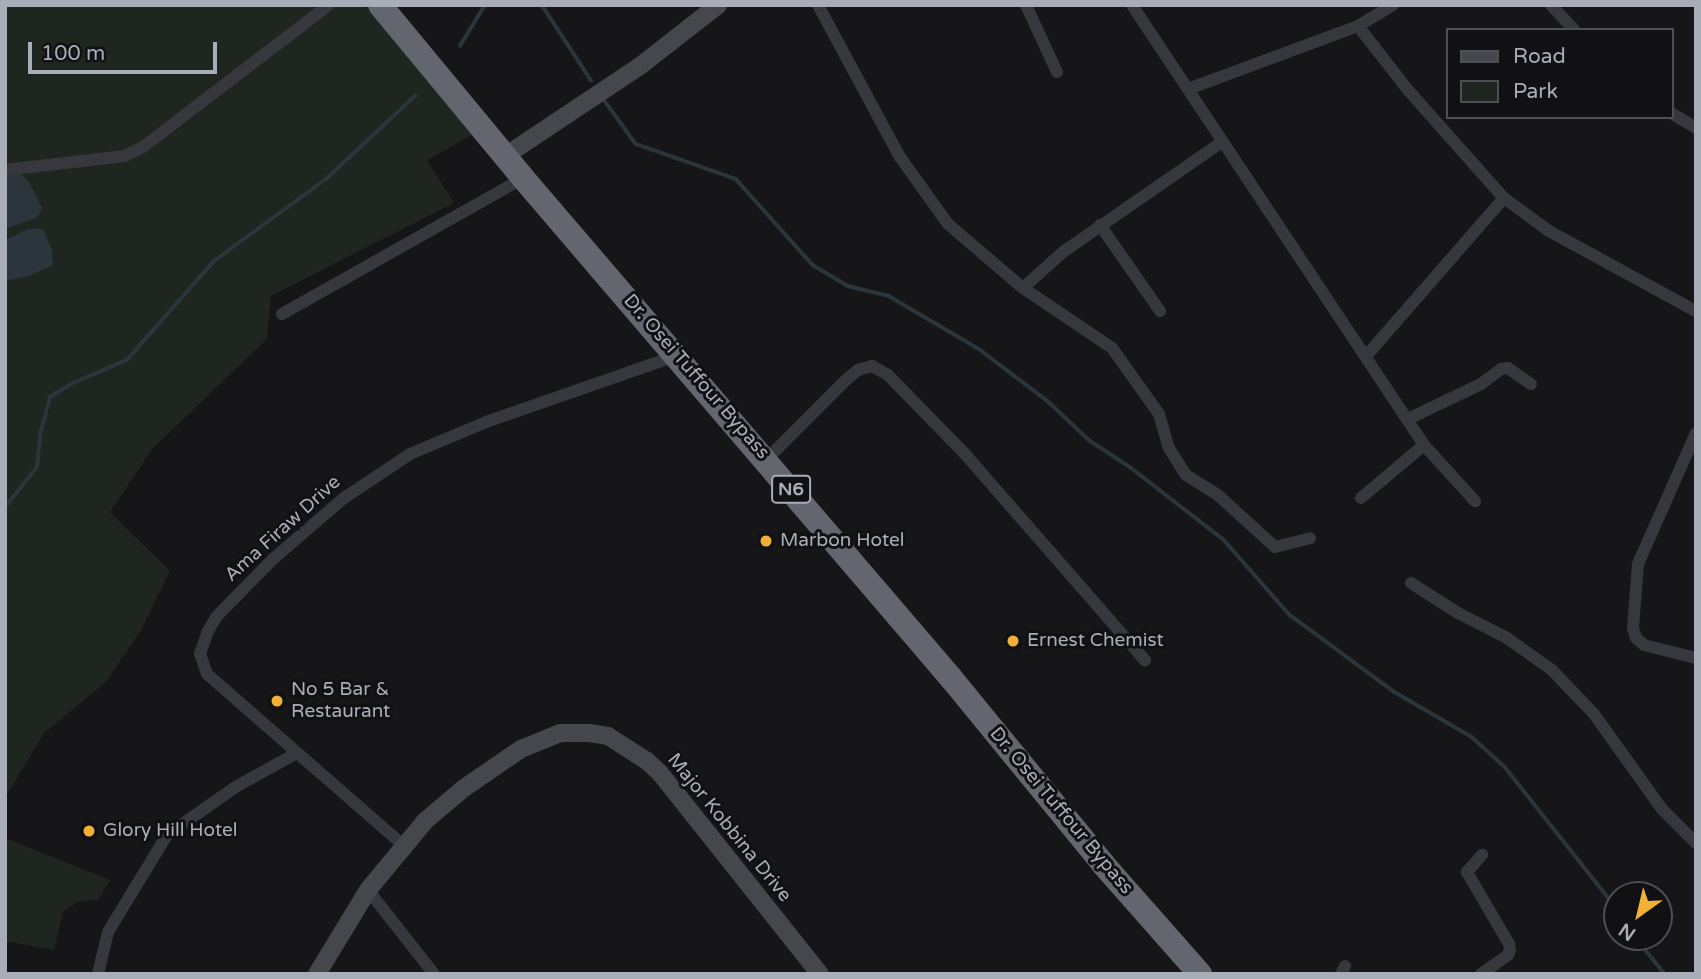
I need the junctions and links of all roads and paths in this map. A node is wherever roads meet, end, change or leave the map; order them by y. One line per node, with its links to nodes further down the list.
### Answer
1 (329, 5): 17 (street)
2 (380, 5): 16 (highway, Dr. Osei Tuffour Bypass / N6)
3 (718, 5): 16 (street)
4 (818, 5): 21 (street)
5 (1026, 5): 11 (street)
6 (1132, 5): 12 (street)
7 (1393, 5): 9 (street)
8 (1551, 5): 10 (street)
9 (1358, 26): 12 (street); 19 (street)
10 (1572, 28)
11 (1057, 72)
12 (1188, 89): 15 (street)
13 (1673, 114): 14 (street)
14 (1696, 128)
15 (1222, 142): 20 (street); 26 (street)
16 (505, 156): 18 (highway, Dr. Osei Tuffour Bypass / N6)
17 (5, 170)
18 (523, 178): 24 (street); 25 (highway, Dr. Osei Tuffour Bypass / N6)
19 (1504, 198): 23 (street); 26 (street)
20 (1100, 225): 21 (street); 22 (street)
21 (1023, 288): 34 (street)
22 (1160, 311)
23 (1696, 311)
24 (282, 314)
25 (678, 355): 31 (highway, Dr. Osei Tuffour Bypass / N6); 38 (street, Ama Firaw Drive)
26 (1367, 355): 28 (street)
27 (1531, 384): 28 (street)
28 (1408, 419): 30 (street)
29 (1696, 433): 36 (street)
30 (1424, 445): 32 (street); 33 (street)
31 (766, 459): 37 (street); 47 (highway, Dr. Osei Tuffour Bypass / N6)
32 (1361, 498)
33 (1475, 501)
34 (1310, 538)
35 (1411, 583): 39 (street)
36 (1696, 658)
37 (1145, 660)
38 (297, 753): 40 (street, Ama Firaw Drive); 43 (street)
39 (1696, 843)
40 (403, 845): 42 (street, Major Kobbina Drive); 46 (street, Major Kobbina Drive)
41 (1482, 855): 48 (street)
42 (368, 890): 44 (street, Major Kobbina Drive); 45 (street)
43 (98, 974)
44 (317, 974)
45 (435, 974)
46 (820, 974)
47 (1200, 974)
48 (1481, 974)

